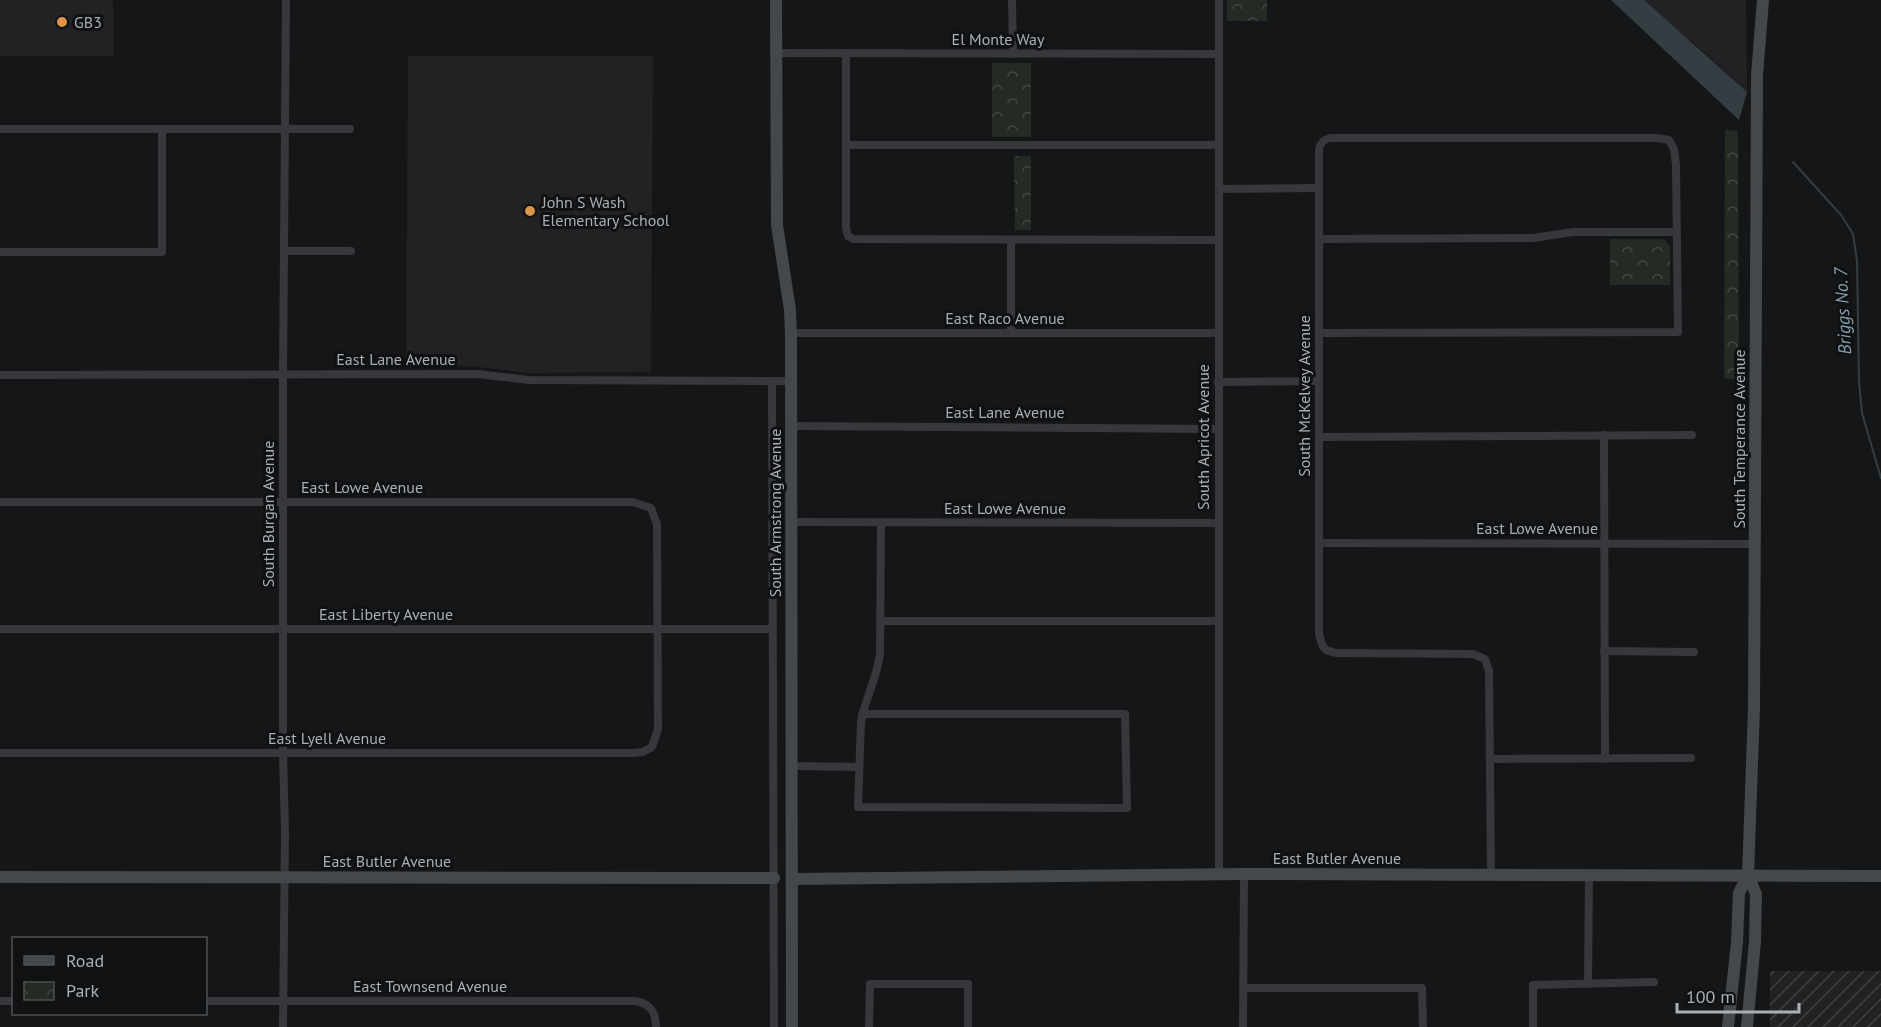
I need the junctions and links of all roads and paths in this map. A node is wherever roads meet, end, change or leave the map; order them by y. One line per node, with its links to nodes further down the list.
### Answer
1 (286, 0): 12 (street, South Burgan Avenue)
2 (776, 0): 6 (street, South Armstrong Avenue)
3 (1012, 0): 8 (street)
4 (1219, 0): 9 (street, South Apricot Avenue)
5 (1762, 1): 47 (street, South Temperance Avenue)
6 (776, 53): 7 (street, El Monte Way); 25 (street, South Armstrong Avenue)
7 (846, 53): 8 (street, El Monte Way); 15 (street)
8 (1013, 54): 9 (street, El Monte Way)
9 (1219, 54): 14 (street, South Apricot Avenue)
10 (0, 129): 11 (street)
11 (162, 129): 12 (street); 24 (street)
12 (285, 129): 13 (street); 22 (street, South Burgan Avenue)
13 (350, 129)
14 (1219, 145): 15 (street); 17 (street, South Apricot Avenue)
15 (846, 146): 21 (street)
16 (1319, 188): 17 (street); 18 (street, South McKelvey Avenue); 19 (street, South McKelvey Avenue)
17 (1219, 189): 20 (street, South Apricot Avenue)
18 (1677, 232): 19 (street); 28 (street)
19 (1319, 239): 28 (street, South McKelvey Avenue)
20 (1219, 240): 21 (street); 27 (street, South Apricot Avenue)
21 (1011, 241): 26 (street)
22 (284, 251): 23 (street); 29 (street, South Burgan Avenue)
23 (351, 251)
24 (0, 252)
25 (791, 333): 26 (street, East Raco Avenue); 32 (street, South Armstrong Avenue)
26 (1011, 333): 27 (street, East Raco Avenue)
27 (1218, 333): 34 (street, South Apricot Avenue)
28 (1319, 333): 33 (street, South McKelvey Avenue)
29 (283, 374): 30 (street, East Lane Avenue); 31 (street, East Lane Avenue); 41 (street, South Burgan Avenue)
30 (0, 375)
31 (772, 381): 32 (street, East Lane Avenue); 53 (street, South Armstrong Avenue)
32 (792, 381): 35 (street, South Armstrong Avenue)
33 (1319, 381): 34 (street); 39 (street, South McKelvey Avenue)
34 (1218, 382): 36 (street, South Apricot Avenue)
35 (792, 426): 36 (street, East Lane Avenue); 42 (street, South Armstrong Avenue)
36 (1218, 429): 43 (street, South Apricot Avenue)
37 (1604, 435): 38 (street); 39 (street); 46 (street)
38 (1692, 435)
39 (1319, 438): 45 (street, South McKelvey Avenue)
40 (0, 502): 41 (street, East Lowe Avenue)
41 (283, 502): 50 (street, South Burgan Avenue); 52 (street, East Lowe Avenue)
42 (791, 522): 44 (street, East Lowe Avenue); 62 (street, South Armstrong Avenue)
43 (1218, 522): 44 (street, East Lowe Avenue); 49 (street, South Apricot Avenue)
44 (881, 523): 48 (street)
45 (1319, 543): 46 (street, East Lowe Avenue); 60 (street, South McKelvey Avenue)
46 (1604, 543): 47 (street, East Lowe Avenue); 54 (street)
47 (1755, 544): 68 (street, South Temperance Avenue)
48 (881, 621): 49 (street); 56 (street)
49 (1218, 621): 64 (street, South Apricot Avenue)
50 (284, 628): 51 (street, East Liberty Avenue); 52 (street, East Liberty Avenue); 58 (street, South Burgan Avenue)
51 (0, 629)
52 (657, 629): 53 (street, East Liberty Avenue); 58 (street, East Lyell Avenue)
53 (773, 629): 72 (street, South Armstrong Avenue)
54 (1604, 651): 55 (street); 61 (street)
55 (1694, 652)
56 (862, 714): 63 (street); 63 (street)
57 (0, 753): 58 (street, East Lyell Avenue)
58 (283, 753): 71 (street, South Burgan Avenue)
59 (1691, 758): 61 (street)
60 (1490, 759): 61 (street); 67 (street)
61 (1605, 759)
62 (792, 766): 63 (street); 73 (street, South Armstrong Avenue)
63 (859, 767)
64 (1219, 874): 65 (street, East Butler Avenue); 73 (street, East Butler Avenue)
65 (1244, 874): 67 (street, East Butler Avenue); 76 (street)
66 (1589, 874): 67 (street, East Butler Avenue); 68 (street, East Butler Avenue); 75 (street)
67 (1491, 875)
68 (1748, 875): 69 (street, East Butler Avenue); 88 (street, South Temperance Avenue); 89 (street, South Temperance Avenue)
69 (1881, 876)
70 (0, 877): 71 (street, East Butler Avenue)
71 (284, 877): 72 (street, East Butler Avenue); 78 (street, South Burgan Avenue)
72 (774, 878): 81 (street, South Armstrong Avenue)
73 (792, 879): 82 (street, South Armstrong Avenue)
74 (1654, 982): 75 (street)
75 (1588, 984): 87 (street)
76 (1244, 988): 85 (street); 86 (street)
77 (207, 1001): 78 (street, East Townsend Avenue)
78 (283, 1001): 79 (street, South Burgan Avenue); 80 (street, East Townsend Avenue)
79 (283, 1027)
80 (656, 1027)
81 (774, 1027)
82 (792, 1027)
83 (869, 1027): 84 (street)
84 (968, 1027)
85 (1243, 1027)
86 (1423, 1027)
87 (1533, 1027)
88 (1728, 1027)
89 (1747, 1027)

